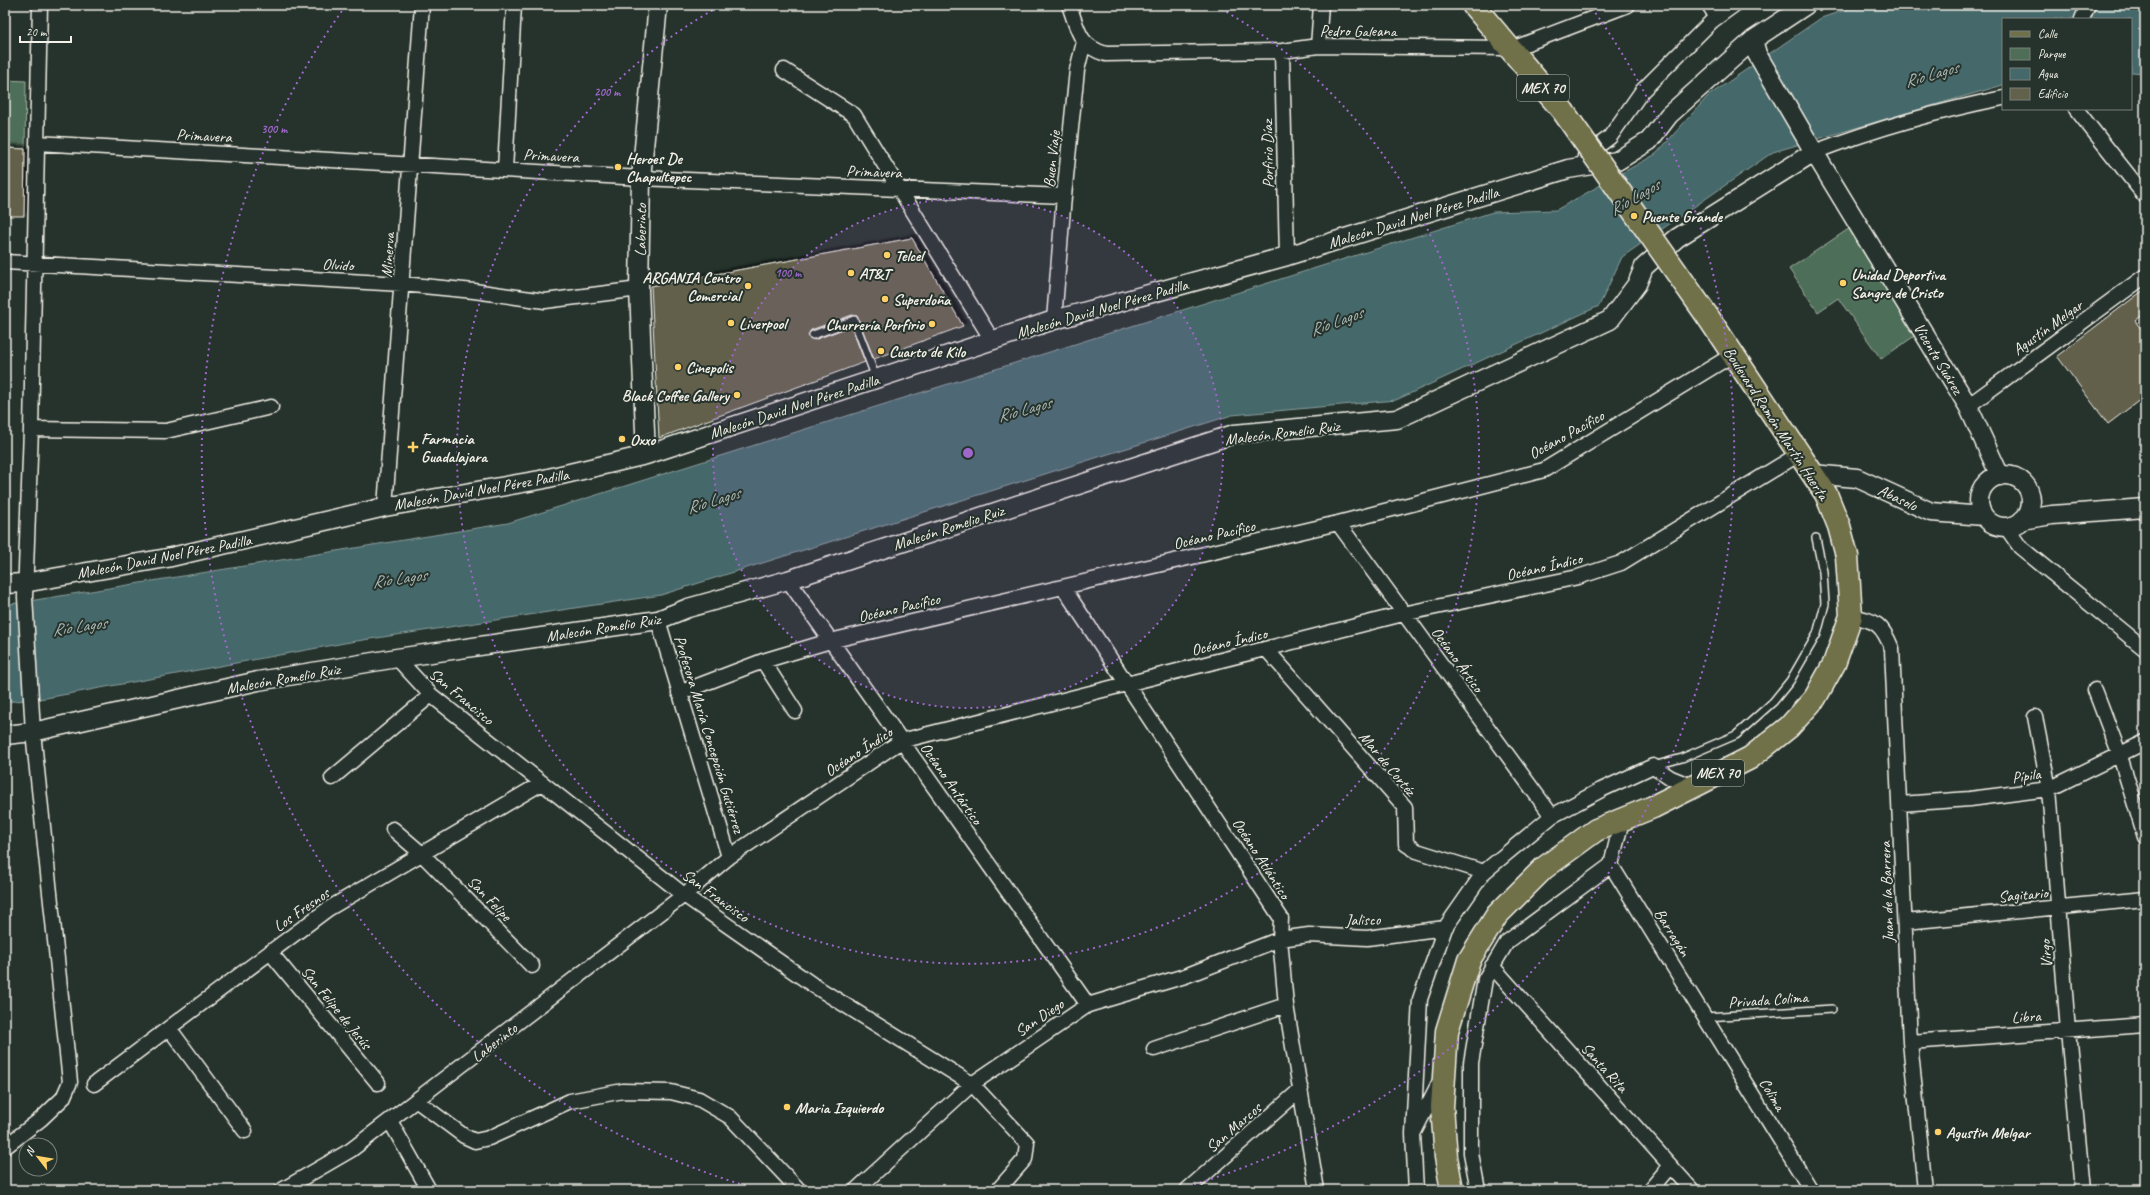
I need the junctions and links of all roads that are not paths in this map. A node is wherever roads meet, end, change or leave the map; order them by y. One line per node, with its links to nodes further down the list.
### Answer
1 (40, 5): 24 (street)
2 (422, 5): 26 (street, Minerva)
3 (514, 5): 28 (street)
4 (658, 5): 29 (street, Laberinto)
5 (1070, 5): 16 (street)
6 (1320, 5): 17 (street)
7 (1473, 5): 20 (main road)
8 (1491, 5): 20 (main road)
9 (1628, 5): 20 (street, Pedro Galeana)
10 (1709, 5): 14 (street)
11 (1734, 5): 14 (street)
12 (1806, 5): 18 (street, Malecón David Noel Pérez Padilla)
13 (2088, 5): 15 (street)
14 (1717, 17): 27 (street)
15 (2082, 18)
16 (1084, 42): 19 (street, Pedro Galeana); 31 (street, Buen Viaje)
17 (1318, 46): 19 (street, Pedro Galeana); 20 (street, Pedro Galeana)
18 (1755, 47): 25 (street, Vicente Suárez); 27 (street, Malecón David Noel Pérez Padilla)
19 (1282, 51): 33 (street, Porfirio Díaz)
20 (1516, 53): 42 (main road, Boulevard Ramón Martín Huerta / MEX 70, bridge)
21 (784, 70): 30 (street)
22 (2002, 98): 25 (street)
23 (2077, 110): 32 (street)
24 (37, 143): 26 (street, Primavera); 35 (street)
25 (1812, 147): 44 (street, Vicente Suárez); 58 (street, Malecón Romelio Ruiz)
26 (410, 164): 28 (street, Primavera); 37 (street, Minerva)
27 (1568, 169): 33 (street, Malecón David Noel Pérez Padilla)
28 (505, 170): 29 (street, Primavera)
29 (641, 178): 30 (street, Primavera); 38 (street, Laberinto)
30 (900, 189): 31 (street, Primavera); 41 (street)
31 (1064, 196): 39 (street, Buen Viaje)
32 (2145, 196)
33 (1287, 256): 39 (street, Malecón David Noel Pérez Padilla)
34 (5, 262): 35 (street, Olvido)
35 (34, 264): 37 (street, Olvido); 46 (street)
36 (2145, 276): 44 (street, Agustín Melgar)
37 (402, 284): 38 (street, Olvido); 51 (street, Minerva)
38 (639, 289): 48 (street, Laberinto)
39 (1054, 320): 41 (street, Malecón David Noel Pérez Padilla)
40 (813, 335): 43 (lane)
41 (992, 340): 43 (street, Malecón David Noel Pérez Padilla)
42 (1734, 354): 47 (main road, Boulevard Ramón Martín Huerta / MEX 70); 55 (street, Océano Pacífico)
43 (876, 379): 48 (street, Malecón David Noel Pérez Padilla)
44 (1968, 406): 50 (street, Vicente Suárez)
45 (271, 407): 46 (street)
46 (31, 429): 61 (street)
47 (1799, 454): 49 (main road, Boulevard Ramón Martín Huerta / MEX 70); 62 (street, Océano Índico)
48 (646, 456): 51 (street, Malecón David Noel Pérez Padilla)
49 (1812, 474): 53 (street, Abasolo); 63 (main road, Boulevard Ramón Martín Huerta / MEX 70)
50 (2000, 476): 53 (street); 54 (street)
51 (386, 507): 61 (street, Malecón David Noel Pérez Padilla)
52 (2145, 508): 54 (street)
53 (1984, 516): 56 (street)
54 (2022, 520): 56 (street)
55 (1338, 523): 60 (street, Océano Pacífico); 62 (street, Océano Ártico)
56 (2006, 527): 66 (street)
57 (1816, 538): 81 (lane)
58 (788, 580): 64 (street, Malecón Romelio Ruiz); 65 (street, Océano Antártico)
59 (5, 584): 61 (street, Malecón David Noel Pérez Padilla)
60 (1063, 587): 65 (street, Océano Pacífico); 70 (street, Océano Atlántico)
61 (24, 590): 76 (street)
62 (1403, 614): 67 (street, Océano Índico); 87 (street, Océano Ártico)
63 (1851, 616): 84 (main road, Boulevard Ramón Martín Huerta / MEX 70); 86 (street, Juan de la Barrera)
64 (658, 620): 68 (street, Malecón Romelio Ruiz); 72 (street, Profesora María Concepción Gutiérrez)
65 (830, 641): 69 (street, Océano Pacífico); 78 (street, Océano Antártico)
66 (2145, 649)
67 (1266, 650): 70 (street, Océano Índico); 94 (street, Mar de Cortéz)
68 (397, 658): 73 (street, San Francisco); 76 (street, Malecón Romelio Ruiz)
69 (763, 661): 72 (street, Océano Pacífico); 74 (street)
70 (1126, 682): 78 (street, Océano Índico); 100 (street, Océano Atlántico)
71 (2095, 690): 80 (street)
72 (679, 693): 92 (street, Profesora María Concepción Gutiérrez)
73 (431, 695): 82 (street); 83 (street, San Francisco)
74 (795, 711)
75 (2035, 717): 85 (street, Virgo)
76 (33, 732): 77 (street, Malecón Romelio Ruiz); 122 (street)
77 (5, 735)
78 (901, 741): 92 (street, Océano Índico); 104 (street, Océano Antártico)
79 (2145, 742): 80 (street, Pípila)
80 (2120, 756): 85 (street, Pípila); 90 (street)
81 (1653, 766): 84 (street); 87 (street)
82 (332, 778)
83 (542, 783): 91 (street, Los Fresnos); 95 (street, San Francisco)
84 (1691, 786): 88 (main road, Boulevard Ramón Martín Huerta / MEX 70)
85 (2049, 789): 86 (street, Pípila); 97 (street, Virgo)
86 (1900, 804): 98 (street, Juan de la Barrera)
87 (1552, 816): 94 (street)
88 (1622, 820): 93 (street); 113 (main road, Boulevard Ramón Martín Huerta / MEX 70)
89 (393, 829): 91 (street, San Felipe)
90 (2145, 837)
91 (422, 854): 101 (street, Los Fresnos); 102 (street, San Felipe)
92 (729, 857): 95 (street, Océano Índico)
93 (1611, 864): 103 (street); 107 (street, Barragán)
94 (1484, 872): 99 (street)
95 (684, 895): 116 (street, San Francisco); 118 (street, Laberinto)
96 (2145, 899): 97 (street, Sagitario)
97 (2059, 908): 98 (street, Sagitario); 110 (street, Virgo)
98 (1904, 922): 111 (street, Juan de la Barrera)
99 (1446, 928): 100 (street, Jalisco); 121 (street)
100 (1280, 939): 104 (street, San Diego); 105 (street, Océano Atlántico)
101 (270, 952): 109 (street, Los Fresnos); 115 (street, San Felipe de Jesús)
102 (532, 966)
103 (1492, 966): 123 (street, Santa Rita); 133 (street)
104 (1088, 1005): 116 (street, San Diego)
105 (1286, 1005): 112 (street); 117 (street, Océano Atlántico)
106 (1832, 1009): 107 (lane, Privada Colima)
107 (1706, 1017): 136 (street, Colima)
108 (2145, 1025): 110 (street, Libra)
109 (169, 1028): 114 (street, Los Fresnos); 120 (street)
110 (2068, 1031): 111 (street, Libra); 138 (street, Virgo)
111 (1910, 1042): 137 (street, Juan de la Barrera)
112 (1154, 1049)
113 (1444, 1073): 121 (street); 132 (main road, Boulevard Ramón Martín Huerta / MEX 70)
114 (94, 1084)
115 (378, 1084)
116 (972, 1084): 127 (street, San Diego); 128 (street, San Francisco)
117 (1301, 1089): 129 (street, San Marcos); 130 (street, Océano Atlántico)
118 (417, 1101): 119 (street, Laberinto); 126 (street)
119 (390, 1121): 124 (street, Laberinto); 125 (street)
120 (245, 1131)
121 (1414, 1134): 131 (street)
122 (5, 1147)
123 (1670, 1166): 134 (street); 135 (street, Santa Rita)
124 (282, 1190)
125 (430, 1190)
126 (800, 1190)
127 (856, 1190)
128 (998, 1190)
129 (1187, 1190)
130 (1317, 1190)
131 (1416, 1190)
132 (1452, 1190)
133 (1478, 1190)
134 (1650, 1190)
135 (1692, 1190)
136 (1811, 1190)
137 (1926, 1190)
138 (2083, 1190)

